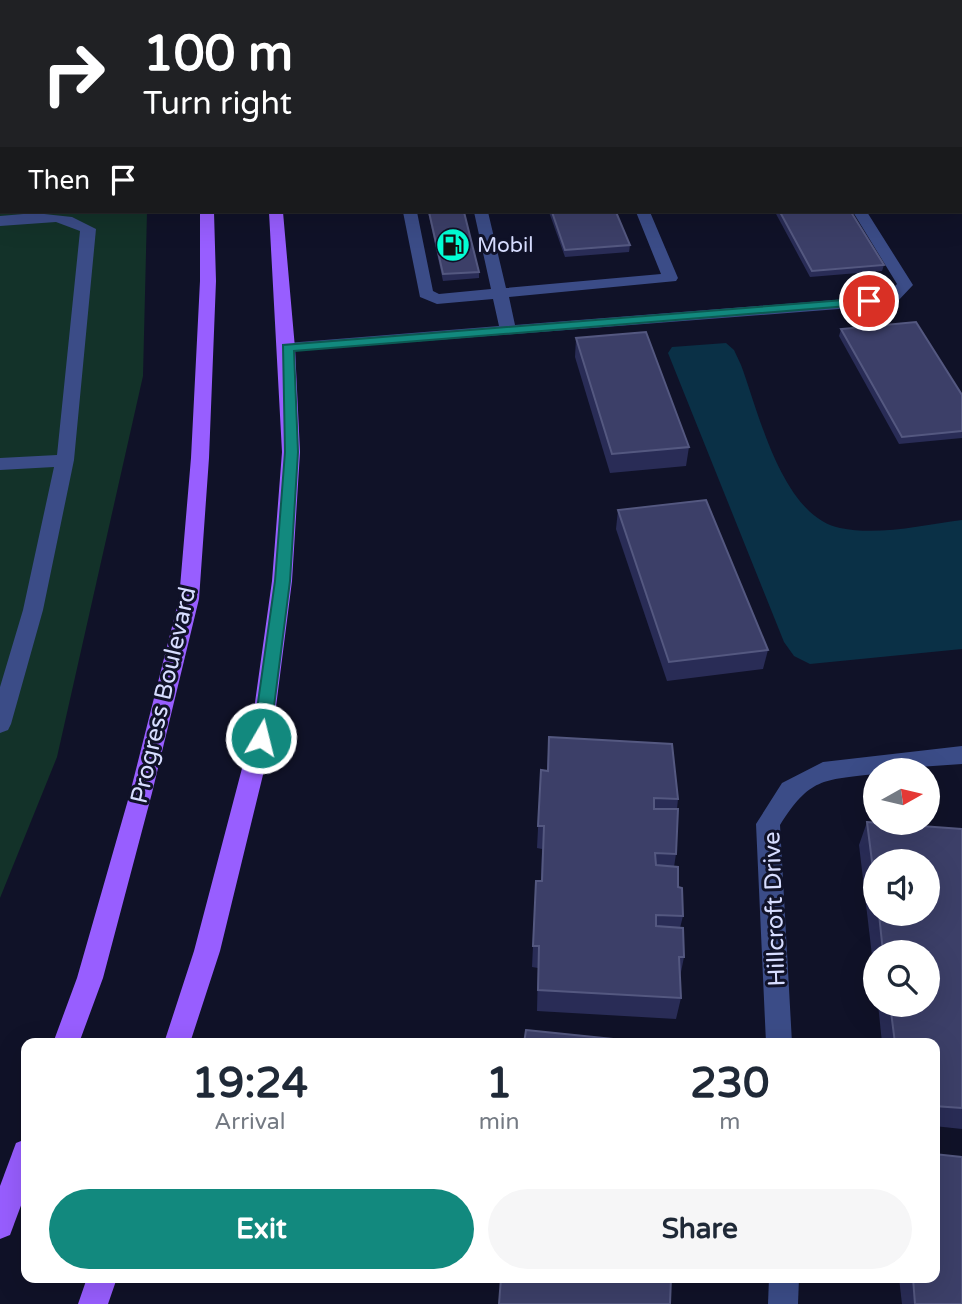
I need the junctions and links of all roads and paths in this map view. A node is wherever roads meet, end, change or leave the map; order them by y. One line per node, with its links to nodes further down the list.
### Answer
1 (207, 214): 15 (main road, Progress Boulevard)
2 (275, 214): 10 (main road)
3 (410, 214): 8 (street)
4 (481, 214): 8 (street)
5 (644, 214): 8 (street)
6 (861, 214): 9 (street)
7 (0, 221): 11 (street)
8 (499, 294): 9 (street)
9 (508, 330): 10 (street)
10 (287, 348): 16 (main road)
11 (65, 460): 12 (street); 13 (street)
12 (0, 464)
13 (0, 724)
14 (962, 755): 17 (street, Hillcroft Drive)
15 (68, 1038)
16 (179, 1038)
17 (779, 1038)
18 (21, 1167): 19 (main road)
19 (0, 1225)
20 (100, 1283): 22 (main road)
21 (784, 1283): 23 (street)
22 (93, 1304)
23 (783, 1304)

